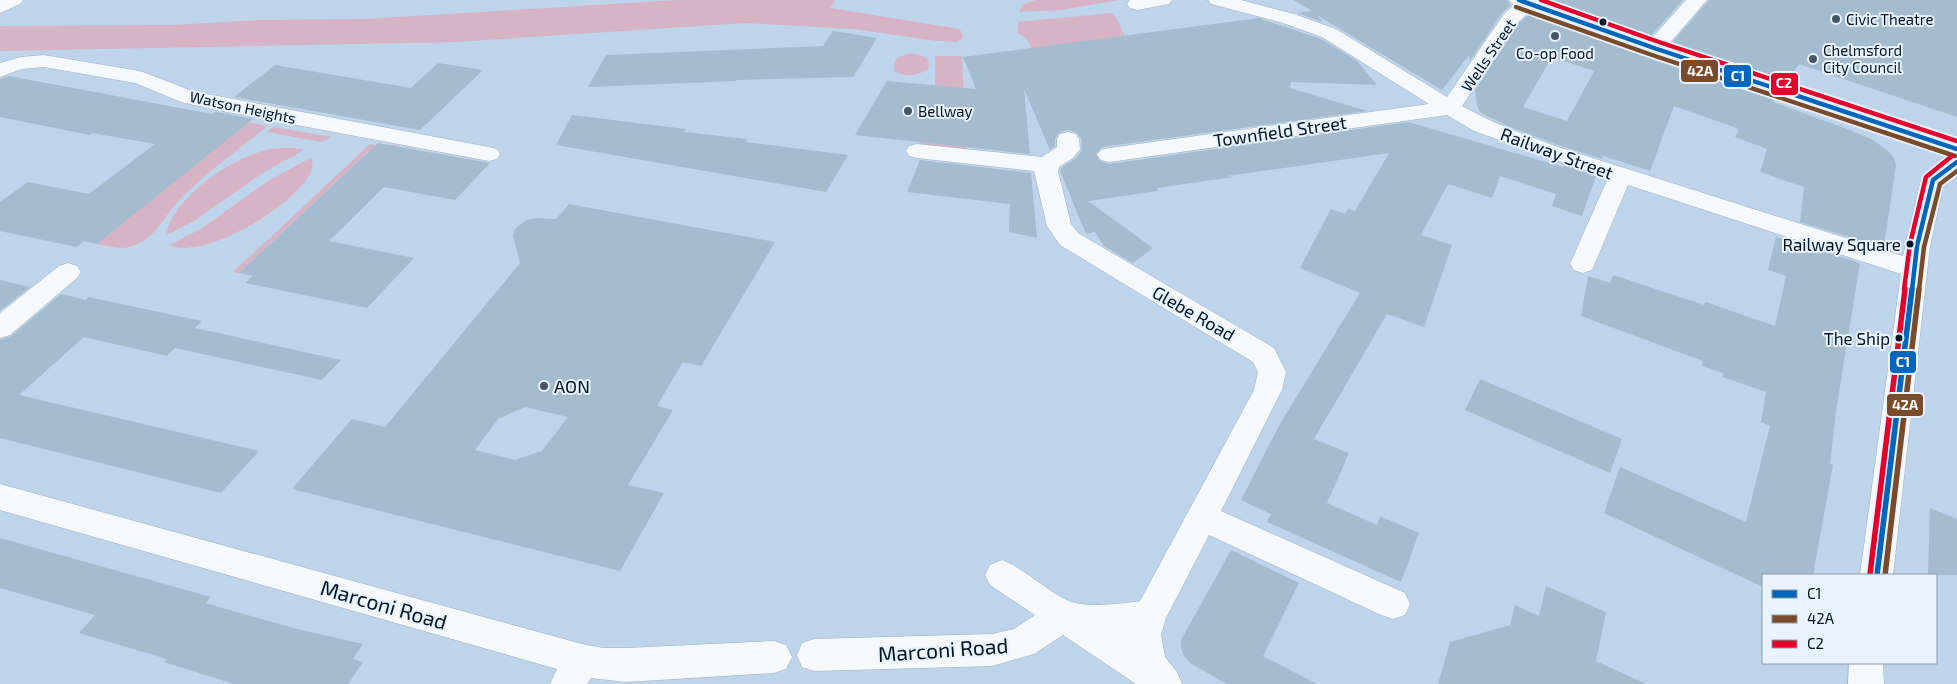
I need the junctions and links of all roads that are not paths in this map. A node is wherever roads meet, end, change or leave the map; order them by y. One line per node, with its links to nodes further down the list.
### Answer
1 (13, 0): 7 (street)
2 (1162, 0): 6 (street)
3 (1218, 0): 10 (street, Railway Street)
4 (1697, 0): 8 (street)
5 (1523, 2): 8 (street); 10 (street, Wells Street)
6 (1138, 4)
7 (0, 7)
8 (1654, 48): 12 (street)
9 (0, 71): 14 (street, Watson Heights)
10 (1450, 108): 15 (street, Townfield Street); 18 (street, Railway Street)
11 (1068, 139): 17 (street)
12 (1957, 150)
13 (917, 151): 17 (street)
14 (489, 154)
15 (1109, 155)
16 (1957, 162): 20 (street)
17 (1046, 165): 24 (street, Glebe Road)
18 (1621, 175): 19 (street); 20 (street, Railway Street)
19 (1583, 264)
20 (1914, 269): 25 (street)
21 (68, 272): 22 (street)
22 (0, 328)
23 (0, 497): 33 (street, Marconi Road)
24 (1202, 517): 27 (street); 28 (street, Glebe Road)
25 (1877, 574)
26 (1002, 575): 29 (street)
27 (1393, 604)
28 (1150, 615): 29 (street); 34 (street, Glebe Road)
29 (1063, 616): 30 (street, Marconi Road); 34 (street)
30 (814, 655)
31 (774, 657): 33 (street, Marconi Road)
32 (1866, 664): 35 (street)
33 (575, 672)
34 (1160, 681)
35 (1866, 684)

